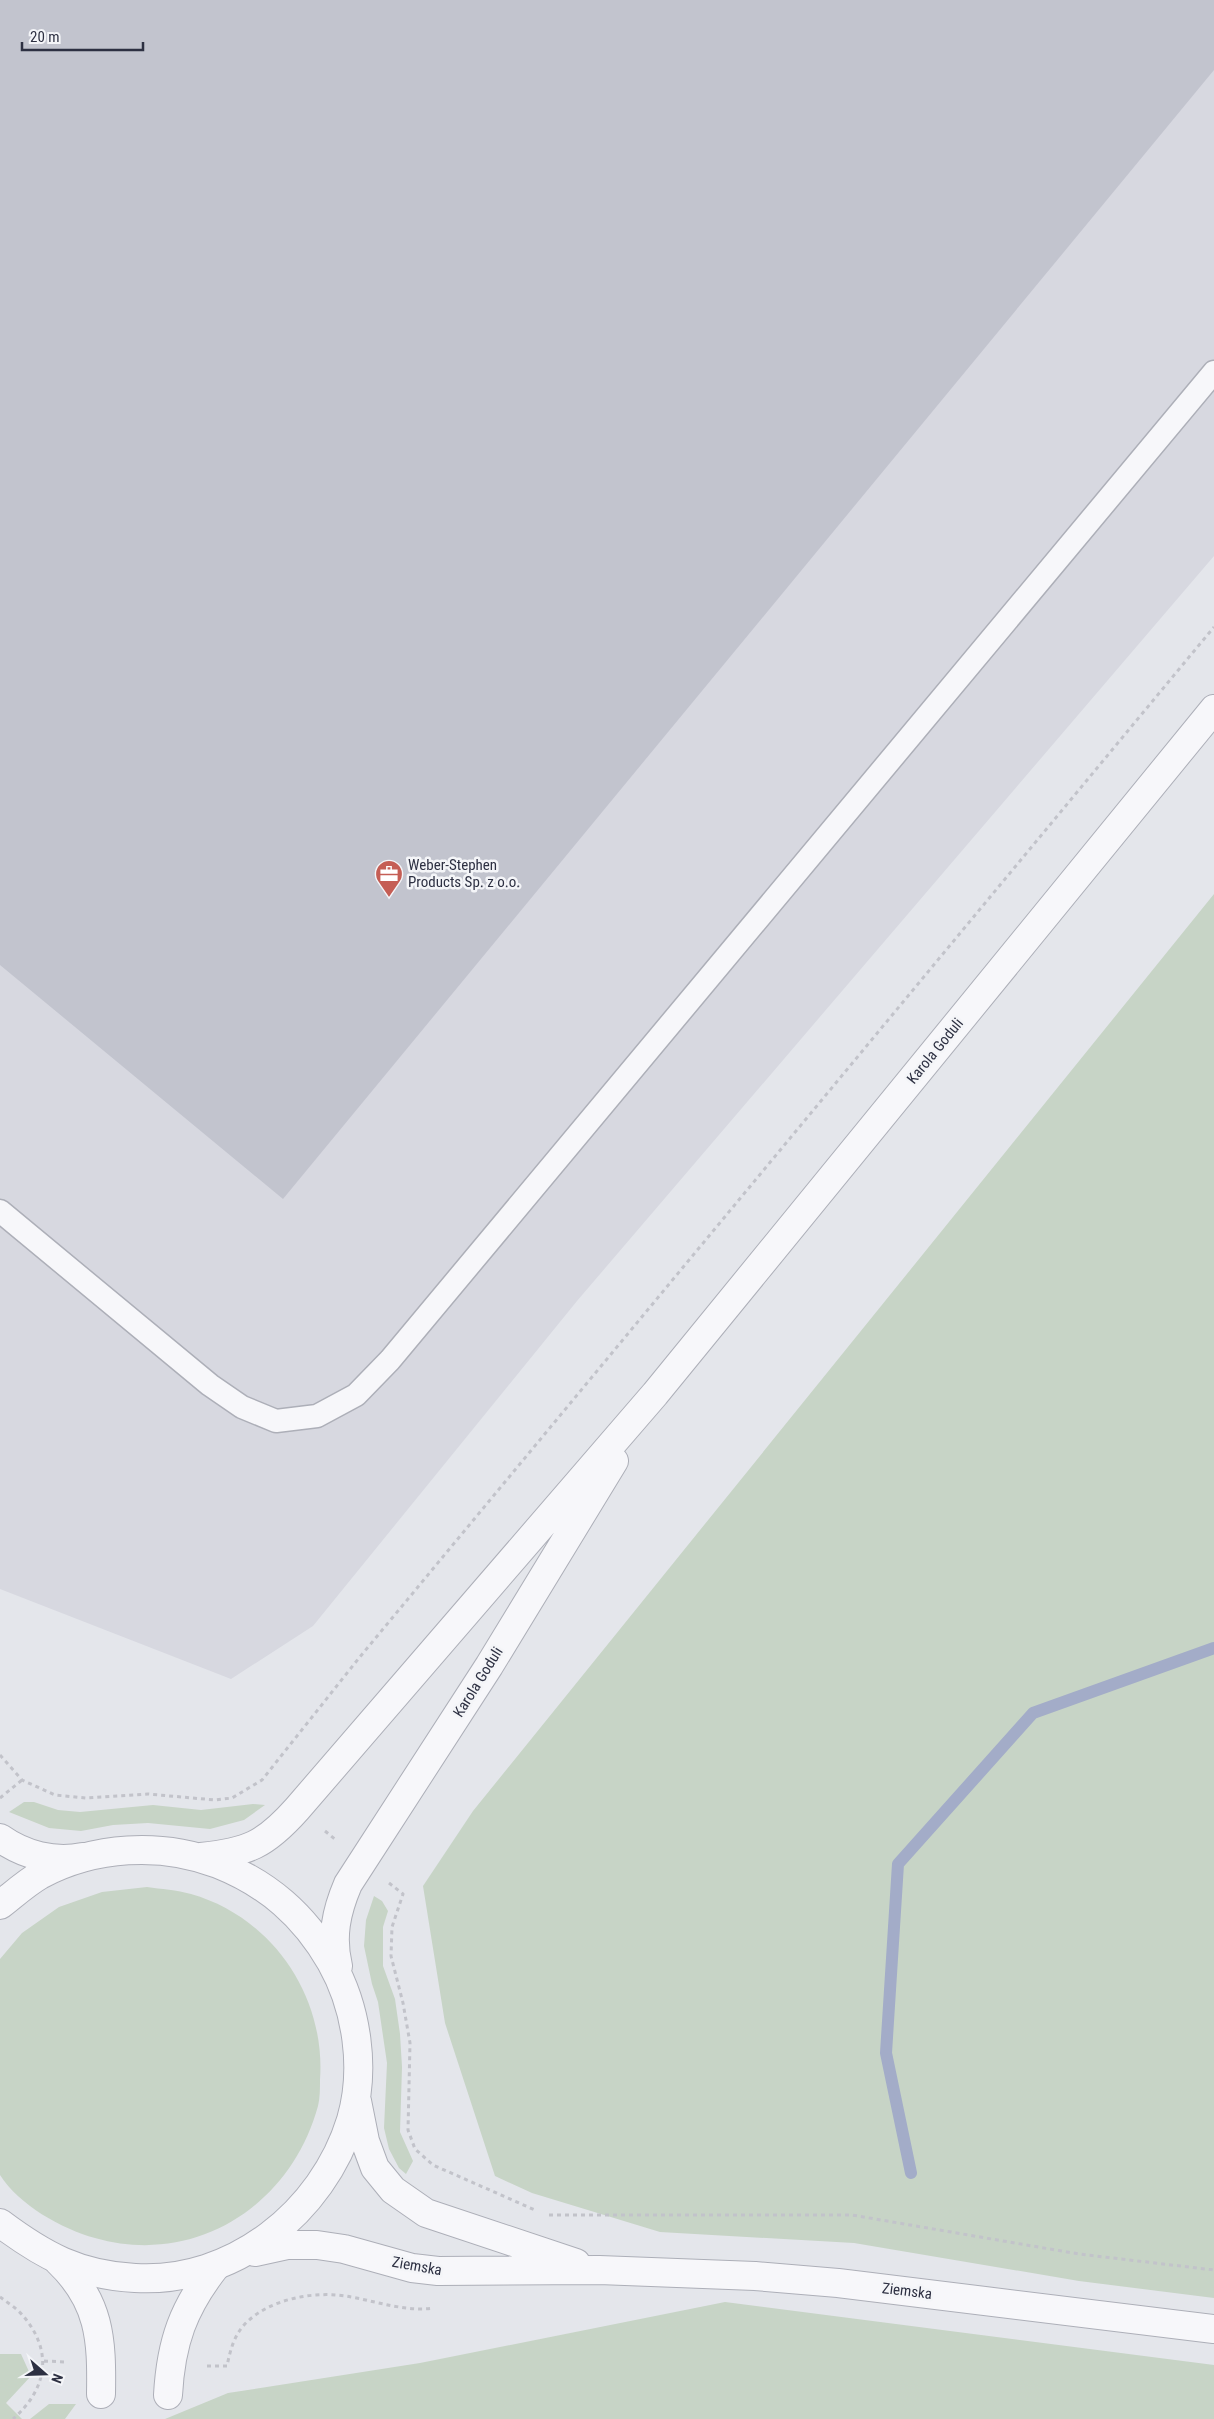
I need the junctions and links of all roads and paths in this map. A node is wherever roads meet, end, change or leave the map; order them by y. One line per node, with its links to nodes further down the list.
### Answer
1 (1214, 372): 4 (lane)
2 (1214, 627): 8 (path)
3 (1214, 709): 5 (street, Karola Goduli)
4 (0, 1211)
5 (655, 1394): 10 (street, Karola Goduli); 14 (street, Karola Goduli)
6 (0, 1755): 7 (path)
7 (22, 1780): 8 (path); 9 (path)
8 (262, 1780): 10 (path)
9 (0, 1798)
10 (297, 1809): 13 (street, Karola Goduli); 14 (path)
11 (0, 1838): 12 (street)
12 (87, 1857): 13 (street); 15 (street)
13 (201, 1857): 16 (street)
14 (363, 1861): 16 (street, Karola Goduli); 23 (path)
15 (0, 1904)
16 (341, 1980): 17 (street)
17 (356, 2095): 21 (street); 22 (street, Ziemska)
18 (0, 2223): 20 (street)
19 (0, 2242): 20 (street)
20 (46, 2255): 21 (street, Ziemska); 26 (street)
21 (227, 2261): 22 (street, Ziemska); 27 (street)
22 (599, 2270): 25 (street, Ziemska)
23 (1214, 2270)
24 (0, 2297): 28 (path)
25 (1214, 2329)
26 (101, 2394)
27 (168, 2395)
28 (13, 2419)

